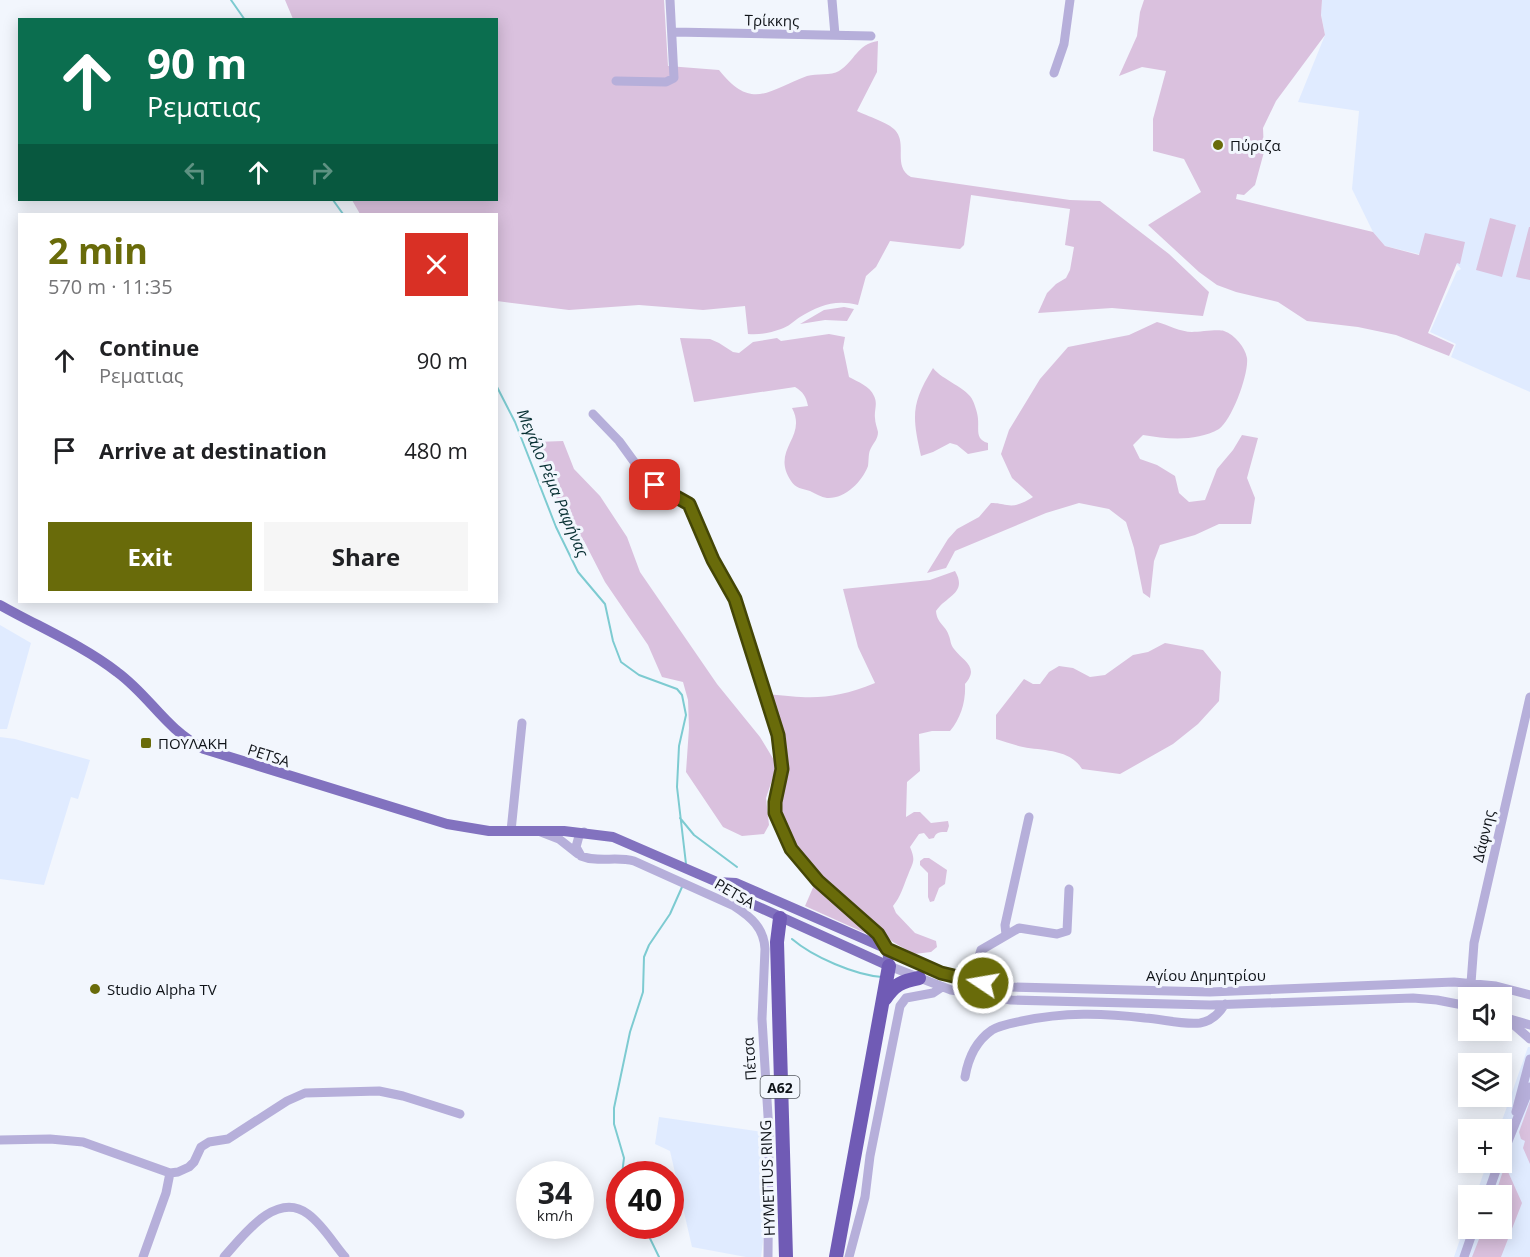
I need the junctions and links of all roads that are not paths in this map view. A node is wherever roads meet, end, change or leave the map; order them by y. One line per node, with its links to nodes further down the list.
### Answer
1 (670, 0): 4 (street)
2 (832, 0): 5 (street)
3 (1070, 0): 7 (street)
4 (673, 32): 5 (street, Τρίκκης); 8 (street)
5 (835, 35): 6 (street, Τρίκκης)
6 (871, 36)
7 (1054, 73)
8 (616, 81)
9 (593, 414): 24 (street)
10 (0, 605): 14 (main road, PETSA)
11 (1530, 697): 27 (street, Δάφνης)
12 (522, 723): 14 (street)
13 (1029, 817): 23 (street)
14 (510, 831): 15 (main road, PETSA)
15 (536, 831): 16 (main road, PETSA); 17 (street, PETSA)
16 (584, 832): 17 (street); 18 (main road, PETSA)
17 (585, 858): 20 (street, PETSA)
18 (717, 882): 21 (main road); 22 (main road)
19 (1069, 888): 23 (street)
20 (709, 894): 50 (street, Πέτσα)
21 (787, 905): 22 (main road); 24 (main road)
22 (780, 918): 25 (main road, Αγίου Δημητρίου); 51 (highway, HYMETTUS RING / Α62)
23 (1006, 935): 28 (street)
24 (887, 949): 25 (main road); 28 (street, Αγίου Δημητρίου)
25 (889, 966): 26 (street, Αγίου Δημητρίου); 31 (highway)
26 (919, 978): 29 (street, Αγίου Δημητρίου); 31 (highway)
27 (1471, 982): 28 (street, Αγίου Δημητρίου); 30 (street, Αγίου Δημητρίου)
28 (983, 983)
29 (942, 987): 33 (street, Αγίου Δημητρίου); 53 (street)
30 (1530, 995)
31 (884, 1001): 52 (highway)
32 (1458, 1004): 33 (street, Αγίου Δημητρίου)
33 (1225, 1005): 39 (street)
34 (1512, 1019): 36 (street)
35 (1512, 1024): 37 (street)
36 (1530, 1025)
37 (1530, 1039)
38 (1530, 1059): 42 (street)
39 (965, 1077)
40 (1530, 1087): 42 (street)
41 (460, 1114): 45 (street)
42 (1513, 1124): 43 (street)
43 (1512, 1127)
44 (0, 1140): 45 (street)
45 (170, 1173): 47 (street)
46 (1470, 1239): 54 (street)
47 (143, 1257)
48 (224, 1257): 49 (street)
49 (345, 1257)
50 (768, 1257)
51 (786, 1257)
52 (836, 1257)
53 (849, 1257)
54 (1464, 1257)

